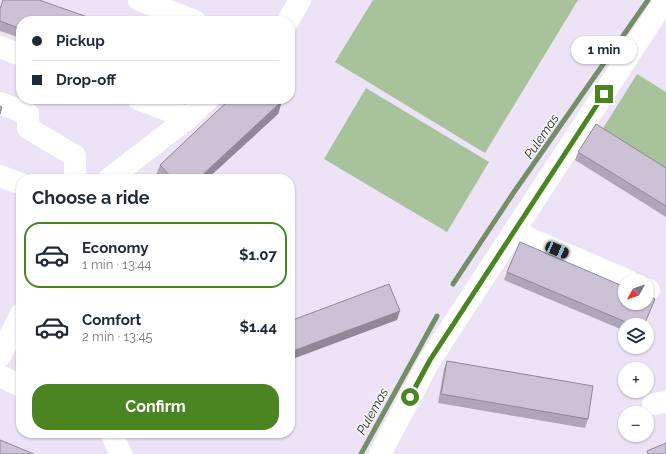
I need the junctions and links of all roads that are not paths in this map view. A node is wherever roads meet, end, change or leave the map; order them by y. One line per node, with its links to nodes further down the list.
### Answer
1 (139, 0): 4 (street)
2 (300, 0): 5 (street)
3 (661, 14): 16 (street)
4 (182, 16)
5 (291, 16)
6 (0, 47): 7 (street)
7 (16, 53)
8 (0, 104): 12 (street)
9 (151, 104): 11 (street)
10 (203, 104): 11 (street)
11 (188, 118): 13 (street)
12 (75, 174)
13 (115, 174)
14 (0, 176): 15 (street)
15 (16, 182)
16 (514, 232): 17 (street); 24 (street)
17 (618, 277)
18 (16, 324): 19 (street)
19 (0, 356)
20 (0, 376): 21 (street)
21 (16, 384)
22 (113, 438): 23 (street)
23 (121, 454)
24 (380, 454)

